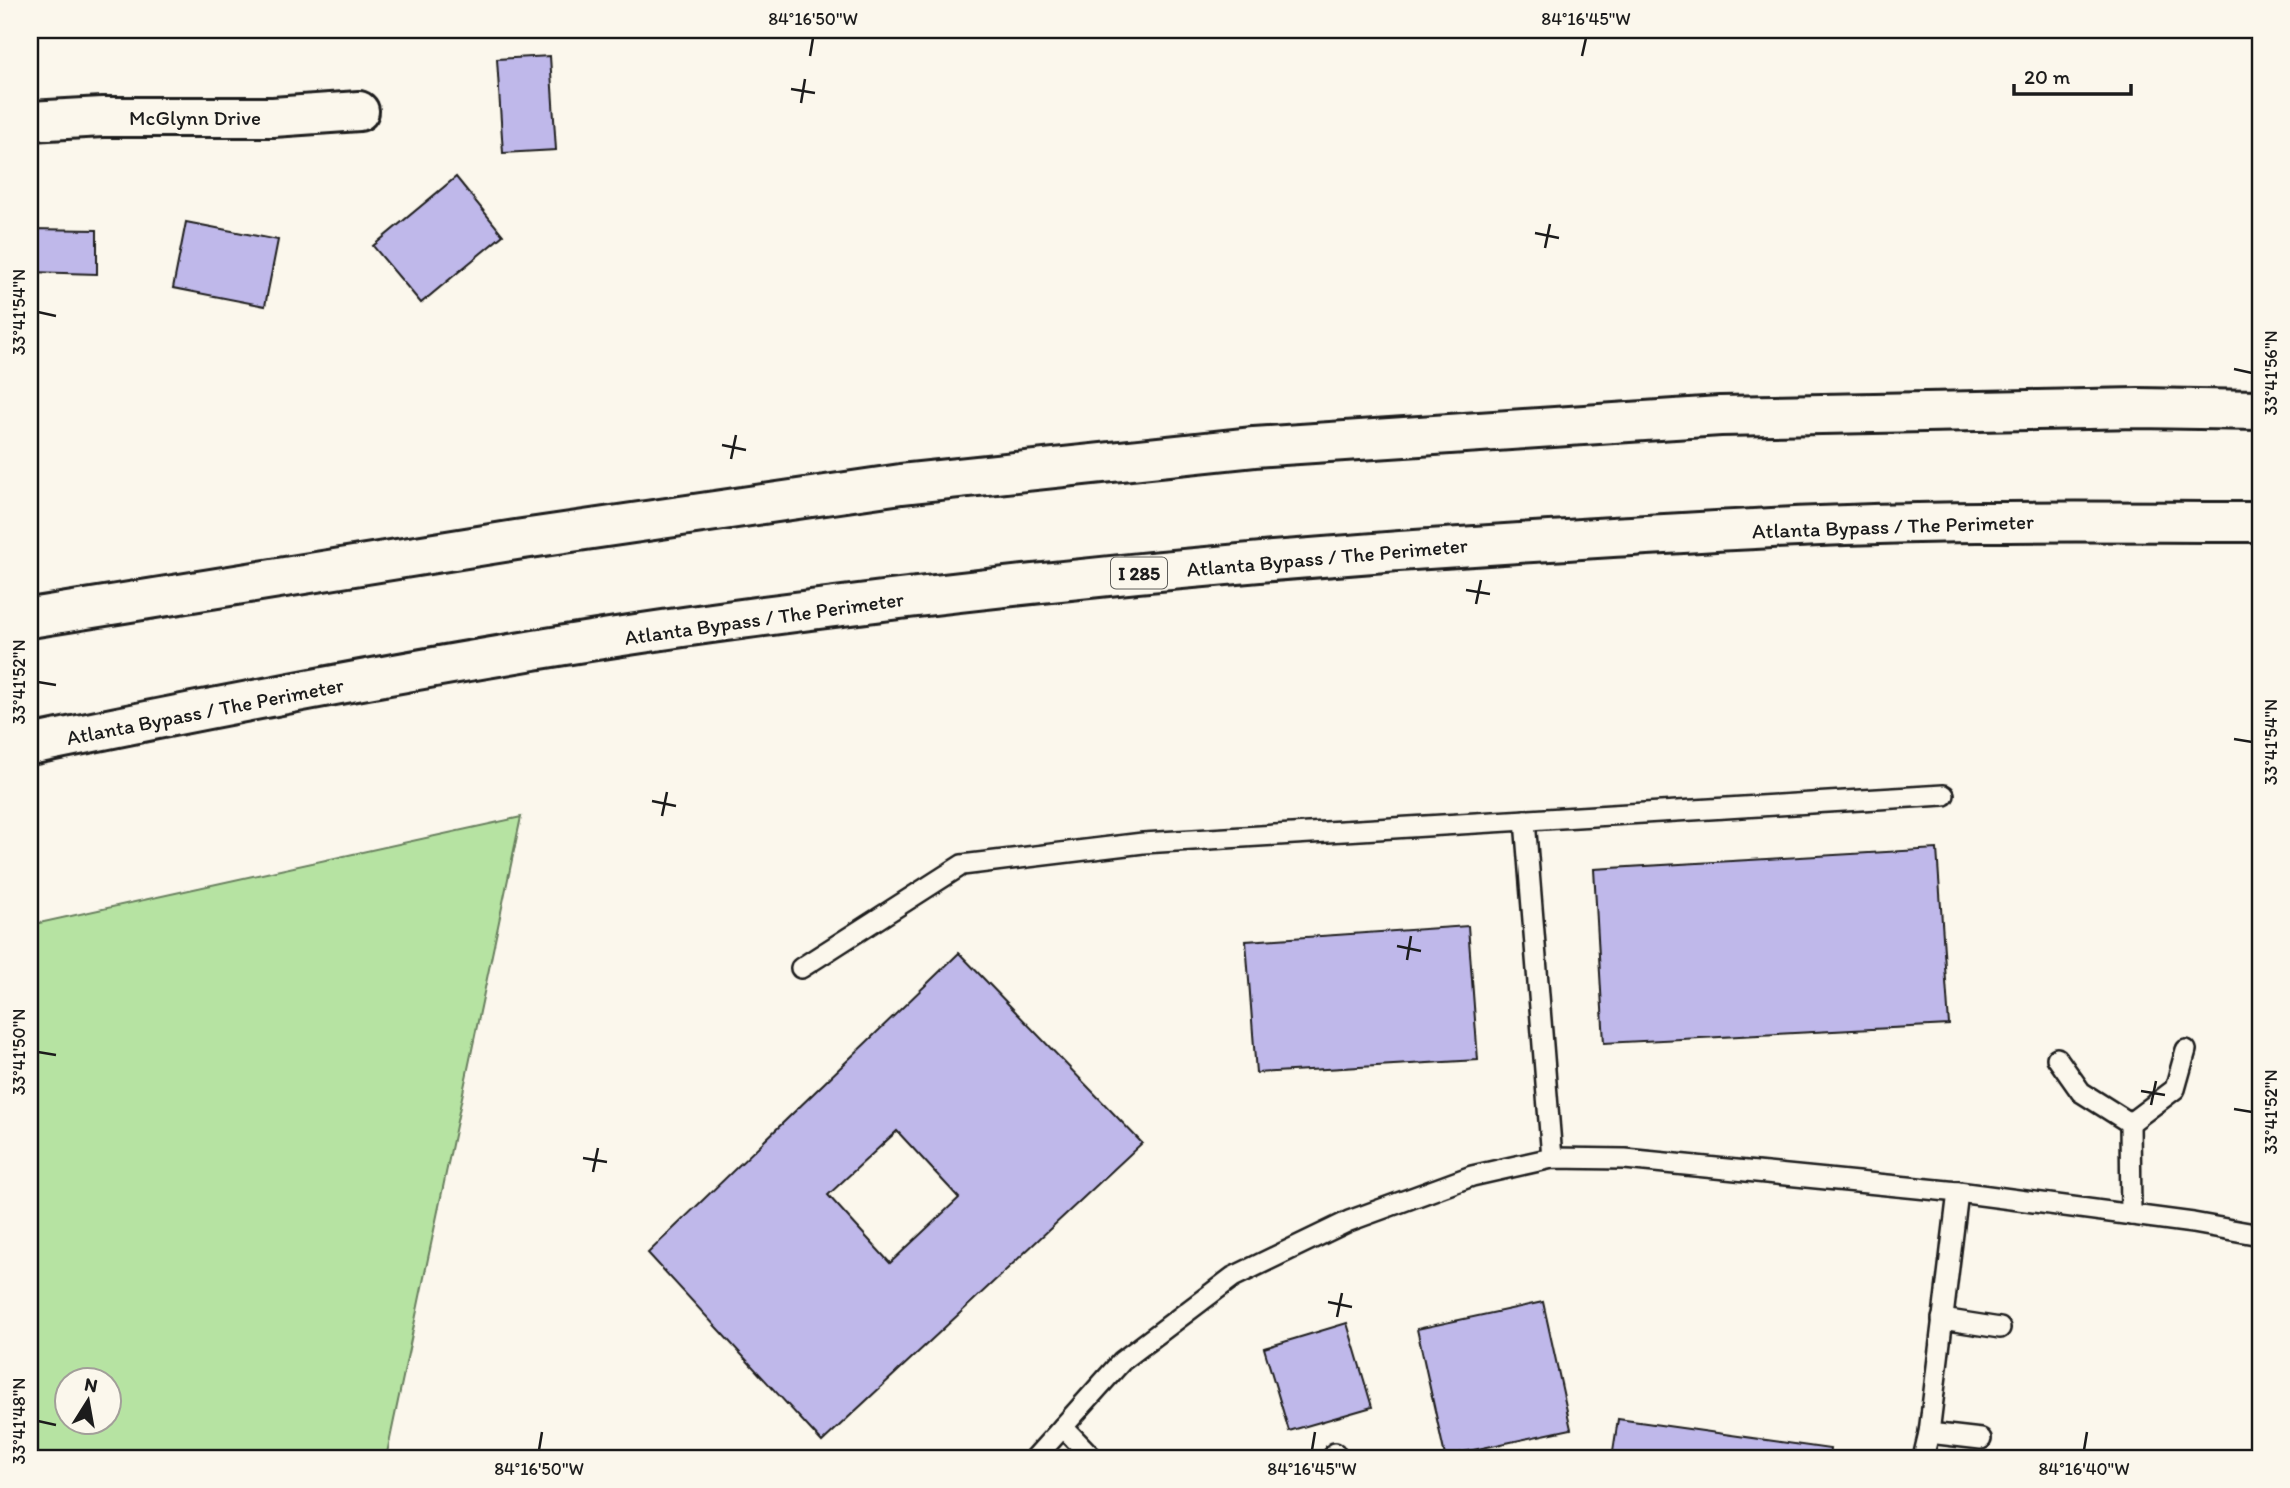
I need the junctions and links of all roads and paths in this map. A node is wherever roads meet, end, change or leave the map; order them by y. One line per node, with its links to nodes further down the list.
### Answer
1 (359, 111): 2 (main road, McGlynn Drive)
2 (30, 121)
3 (2260, 410): 5 (main road)
4 (2260, 522): 6 (main road, Atlanta Bypass / The Perimeter / I 285)
5 (30, 618)
6 (30, 746)
7 (1944, 794): 8 (lane)
8 (1525, 820): 9 (lane); 13 (lane)
9 (801, 968)
10 (2186, 1050): 12 (lane)
11 (2057, 1058): 12 (lane)
12 (2130, 1123): 15 (lane)
13 (1552, 1158): 14 (lane); 19 (lane)
14 (1958, 1192): 15 (lane); 17 (lane)
15 (2131, 1215): 16 (lane)
16 (2260, 1234)
17 (1942, 1320): 18 (lane); 20 (lane)
18 (2000, 1328)
19 (1063, 1427): 22 (lane); 23 (lane)
20 (1929, 1433): 21 (lane); 24 (lane)
21 (1981, 1440)
22 (1035, 1458)
23 (1093, 1458)
24 (1923, 1458)

